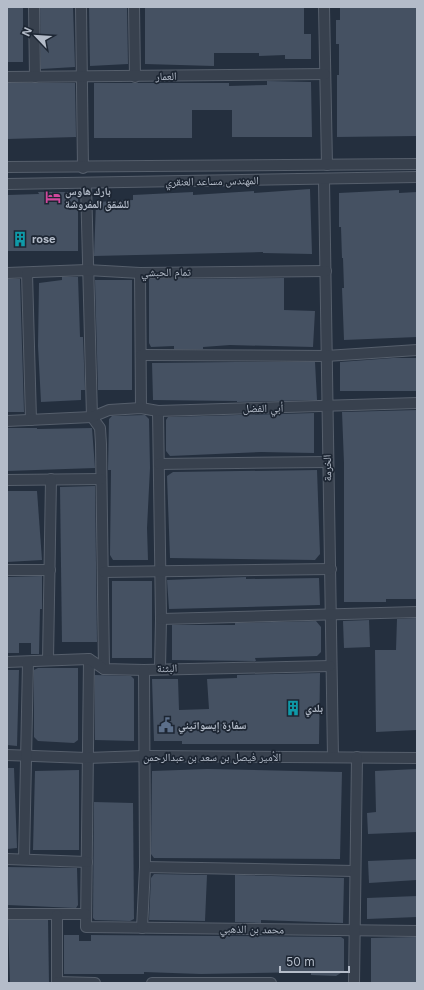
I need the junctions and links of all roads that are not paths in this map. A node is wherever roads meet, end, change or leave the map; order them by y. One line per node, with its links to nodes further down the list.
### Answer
1 (34, 7): 7 (street)
2 (81, 7): 9 (street)
3 (134, 7): 8 (street)
4 (324, 7): 5 (street)
5 (325, 74): 8 (street, العمار); 11 (street)
6 (7, 77): 7 (street, العمار)
7 (35, 77): 9 (street, العمار)
8 (135, 77): 9 (street, العمار)
9 (82, 78): 14 (street)
10 (417, 164): 11 (street, المهندس مساعد العنقري)
11 (327, 165): 14 (street, المهندس مساعد العنقري)
12 (7, 167): 13 (street, المهندس مساعد العنقري)
13 (38, 167): 14 (street, المهندس مساعد العنقري); 19 (street)
14 (83, 168)
15 (417, 177): 16 (street, المهندس مساعد العنقري)
16 (324, 180): 17 (street, المهندس مساعد العنقري); 21 (street, الخرمة)
17 (86, 183): 19 (street, المهندس مساعد العنقري); 20 (street)
18 (7, 184): 19 (street, المهندس مساعد العنقري)
19 (38, 184)
20 (87, 270): 22 (street, تمام الحبشي); 24 (street, تمام الحبشي); 32 (street)
21 (326, 270): 24 (street, تمام الحبشي); 27 (street, الخرمة)
22 (27, 272): 23 (street, تمام الحبشي); 33 (street)
23 (7, 273)
24 (140, 273): 26 (street)
25 (417, 350): 27 (street)
26 (141, 355): 27 (street); 30 (street)
27 (326, 356): 29 (street, الخرمة)
28 (417, 403): 29 (street, أبي الفضل)
29 (326, 407): 31 (street, أبي الفضل); 35 (street, الخرمة)
30 (141, 408): 31 (street, أبي الفضل); 32 (street, أبي الفضل)
31 (158, 411): 36 (street)
32 (92, 417): 33 (street); 37 (street)
33 (32, 420): 34 (street)
34 (7, 421)
35 (327, 462): 36 (street); 40 (street, الخرمة)
36 (159, 464): 43 (street)
37 (101, 478): 38 (street); 44 (street)
38 (50, 479): 39 (street); 42 (street)
39 (7, 480)
40 (331, 569): 43 (street); 46 (street, الخرمة)
41 (7, 570): 42 (street)
42 (50, 570): 49 (street)
43 (160, 571): 44 (street); 47 (street)
44 (104, 572): 54 (street)
45 (417, 612): 46 (street)
46 (330, 614): 47 (street); 52 (street, الخرمة)
47 (161, 619): 53 (street)
48 (89, 659): 49 (street); 54 (street); 61 (street)
49 (48, 660): 51 (street)
50 (7, 662): 51 (street)
51 (28, 662): 57 (street)
52 (330, 666): 53 (street, البثنة); 59 (street, الخرمة)
53 (160, 668): 55 (street, البثنة)
54 (104, 669): 55 (street, البثنة)
55 (144, 670): 58 (street)
56 (7, 755): 57 (street, الأمير فيصل بن سعد بن عبدالرحمن)
57 (25, 755): 61 (street, الأمير فيصل بن سعد بن عبدالرحمن); 64 (street)
58 (144, 756): 59 (street, الأمير فيصل بن سعد بن عبدالرحمن); 61 (street, الأمير فيصل بن سعد بن عبدالرحمن); 66 (street)
59 (333, 757): 60 (street, الأمير فيصل بن سعد بن عبدالرحمن)
60 (357, 757): 62 (street, الأمير فيصل بن سعد بن عبدالرحمن); 67 (street)
61 (87, 758): 65 (street)
62 (417, 758)
63 (7, 859): 64 (street)
64 (24, 859): 65 (street)
65 (87, 862): 69 (street)
66 (145, 867): 67 (street); 71 (street)
67 (354, 871): 72 (street)
68 (7, 914): 70 (street)
69 (86, 914): 70 (street); 71 (street, محمد بن الذهبي)
70 (57, 915): 74 (street)
71 (142, 928): 72 (street, محمد بن الذهبي)
72 (353, 930): 73 (street, محمد بن الذهبي); 78 (street)
73 (417, 931)
74 (58, 982): 75 (street)
75 (96, 983)
76 (152, 983): 77 (street)
77 (271, 983)
78 (354, 983)

